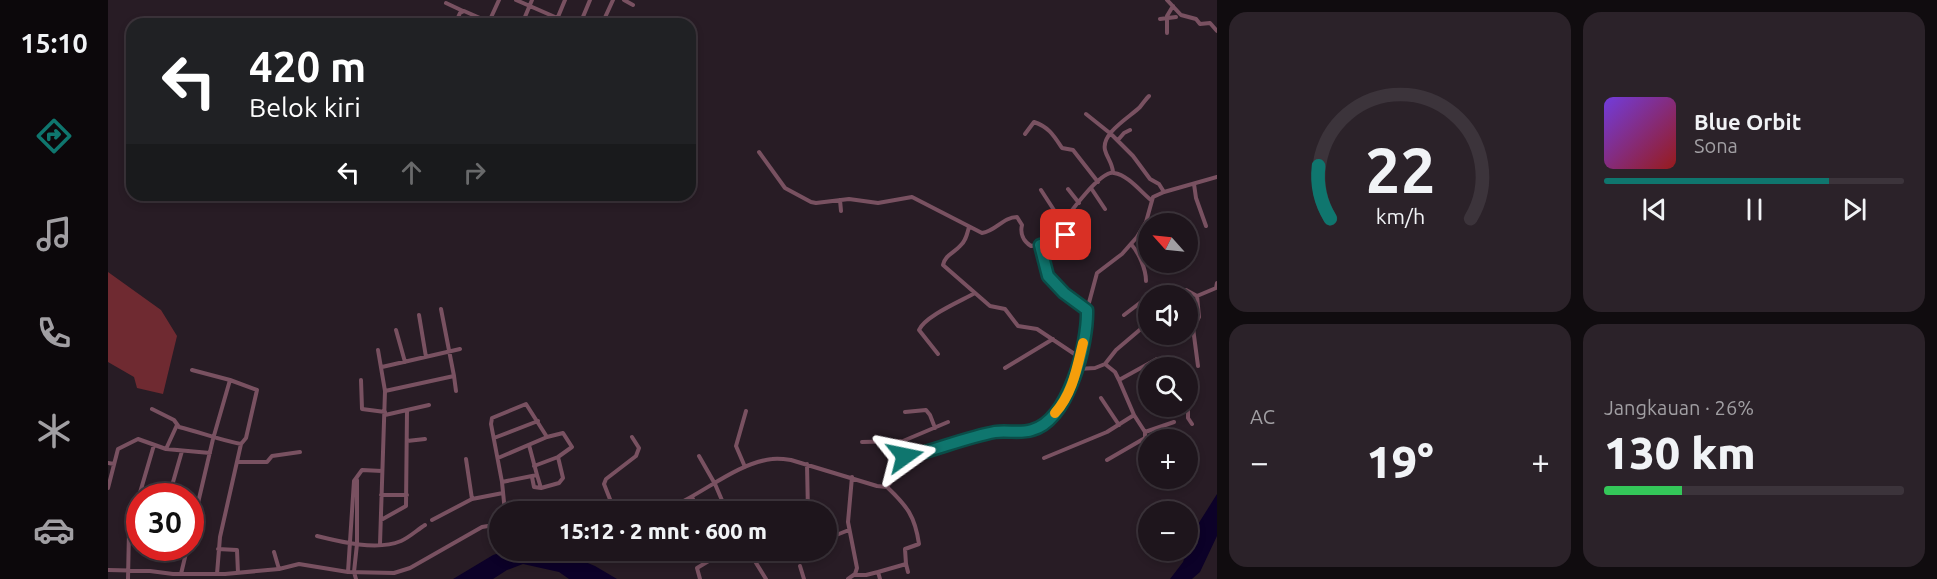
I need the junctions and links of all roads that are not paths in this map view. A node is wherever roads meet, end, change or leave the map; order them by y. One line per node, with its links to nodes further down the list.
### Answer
1 (499, 0): 17 (street)
2 (516, 0): 10 (street)
3 (531, 0): 10 (street)
4 (565, 0): 19 (street)
5 (590, 0): 20 (street)
6 (613, 0): 21 (street)
7 (624, 0): 11 (street)
8 (1167, 0): 12 (street)
9 (446, 3): 13 (street)
10 (529, 5): 18 (street); 19 (street)
11 (633, 5)
12 (1173, 6): 22 (street); 24 (street)
13 (464, 11): 15 (street); 16 (street)
14 (1176, 17): 22 (street)
15 (458, 18)
16 (479, 18)
17 (491, 18)
18 (524, 18)
19 (558, 18)
20 (582, 18)
21 (605, 18)
22 (1167, 18): 23 (street); 25 (street)
23 (1160, 19)
24 (1217, 31)
25 (1167, 33)
26 (1149, 96): 30 (street)
27 (1086, 114): 30 (street)
28 (1130, 130): 31 (street)
29 (1025, 134): 35 (street)
30 (1111, 134): 31 (street); 33 (street)
31 (1118, 140): 40 (street)
32 (759, 152): 41 (street)
33 (1113, 172): 35 (street); 42 (street)
34 (1217, 177): 36 (street)
35 (1098, 182): 37 (street)
36 (1194, 184): 40 (street); 48 (street)
37 (1091, 188): 43 (street); 44 (street)
38 (1068, 189): 43 (street)
39 (1041, 190): 47 (street)
40 (1164, 192): 42 (street)
41 (840, 200): 45 (street); 49 (street)
42 (1151, 200): 46 (street)
43 (1079, 203): 47 (street)
44 (1105, 209)
45 (841, 211)
46 (1148, 213)
47 (1063, 224): 52 (street)
48 (1206, 226)
49 (969, 227): 52 (street); 55 (street)
50 (1138, 234): 51 (street)
51 (1131, 244): 53 (street); 59 (street)
52 (1040, 245): 59 (street)
53 (1146, 280)
54 (1217, 283): 56 (street)
55 (975, 293): 64 (street); 68 (street)
56 (1198, 296)
57 (1138, 304): 61 (street)
58 (441, 309): 67 (street)
59 (1087, 310): 70 (street)
60 (419, 315): 69 (street)
61 (1124, 315)
62 (396, 330): 71 (street)
63 (1138, 331): 72 (street)
64 (1053, 339): 70 (street); 74 (street)
65 (460, 349): 67 (street)
66 (378, 350): 73 (street)
67 (449, 352): 69 (street); 78 (street)
68 (938, 354)
69 (426, 357): 71 (street)
70 (1079, 357): 75 (street)
71 (405, 362): 73 (street)
72 (1105, 364): 75 (street); 81 (street)
73 (382, 367): 82 (street)
74 (1005, 368)
75 (1077, 369): 119 (street)
76 (192, 370): 79 (street)
77 (1138, 370): 81 (street)
78 (453, 376): 82 (street); 83 (street)
79 (230, 380): 105 (street); 111 (street)
80 (361, 380): 90 (street)
81 (1119, 380): 91 (street)
82 (385, 391): 90 (street)
83 (456, 391)
84 (1101, 398): 98 (street)
85 (429, 405): 87 (street)
86 (152, 409): 97 (street)
87 (407, 411): 90 (street); 107 (street)
88 (746, 411): 130 (street)
89 (905, 412): 99 (street)
90 (385, 414): 131 (street)
91 (1134, 415): 98 (street); 100 (street)
92 (1188, 417): 96 (street)
93 (538, 421): 102 (street); 104 (street); 104 (street)
94 (948, 422): 99 (street)
95 (1174, 422): 101 (street)
96 (1192, 424)
97 (177, 425): 105 (street); 114 (street)
98 (1119, 425): 122 (street)
99 (935, 428): 108 (street)
100 (1143, 429)
101 (1154, 429)
102 (547, 437): 113 (street); 120 (street)
103 (632, 437): 147 (street)
104 (494, 438): 121 (street)
105 (213, 439): 111 (street); 117 (street)
106 (425, 439): 107 (street)
107 (407, 441): 143 (street)
108 (903, 441): 109 (street); 119 (street)
109 (862, 442)
110 (1138, 443): 124 (street)
111 (241, 444): 125 (street)
112 (154, 445): 114 (street); 127 (street); 135 (street)
113 (529, 445): 121 (street); 129 (street)
114 (166, 449): 115 (street)
115 (182, 451): 117 (street); 136 (street)
116 (300, 452): 125 (street)
117 (210, 453): 137 (street)
118 (699, 456): 138 (street)
119 (905, 456): 139 (street)
120 (558, 457): 129 (street); 132 (street)
121 (498, 458): 134 (street)
122 (1044, 458)
123 (465, 459): 145 (street)
124 (1107, 460)
125 (238, 462): 163 (street)
126 (108, 464): 127 (street)
127 (114, 464): 140 (street)
128 (807, 464): 130 (street); 133 (street); 151 (street)
129 (534, 466): 132 (street)
130 (745, 467): 138 (street)
131 (381, 471): 142 (street); 152 (street)
132 (534, 476): 134 (street)
133 (852, 477): 139 (street); 157 (street)
134 (502, 482): 141 (street)
135 (143, 483)
136 (173, 483)
137 (203, 483)
138 (715, 484): 144 (street); 150 (street)
139 (887, 487): 169 (street)
140 (108, 488)
141 (503, 493): 145 (street); 146 (street)
142 (381, 495): 143 (street); 154 (street)
143 (407, 495): 154 (street)
144 (692, 497): 148 (street); 149 (street)
145 (472, 499): 153 (street)
146 (504, 501)
147 (611, 501)
148 (683, 501)
149 (694, 501)
150 (722, 501)
151 (808, 501)
152 (354, 511): 160 (street); 161 (street)
153 (432, 520)
154 (381, 521): 162 (street)
155 (425, 525): 162 (street)
156 (489, 525): 175 (street)
157 (849, 530): 158 (street); 181 (street)
158 (837, 535)
159 (317, 536): 160 (street)
160 (351, 544): 161 (street); 174 (street)
161 (357, 544): 162 (street); 175 (street)
162 (380, 544)
163 (218, 549): 178 (street); 180 (street)
164 (274, 552): 171 (street)
165 (127, 561): 173 (street)
166 (184, 561): 179 (street)
167 (709, 561): 186 (street)
168 (755, 561): 187 (street)
169 (906, 564): 176 (street); 177 (street)
170 (800, 566): 188 (street)
171 (279, 569): 174 (street); 178 (street)
172 (108, 570): 173 (street)
173 (126, 571): 182 (street); 184 (street)
174 (348, 572): 175 (street)
175 (354, 572): 185 (street)
176 (878, 572): 181 (street); 190 (street)
177 (908, 572)
178 (238, 573): 183 (street)
179 (181, 574): 180 (street); 182 (street)
180 (217, 574): 183 (street)
181 (854, 575): 189 (street)
182 (173, 576)
183 (232, 576)
184 (128, 579)
185 (356, 579)
186 (700, 579)
187 (766, 579)
188 (804, 579)
189 (848, 579)
190 (880, 579)

